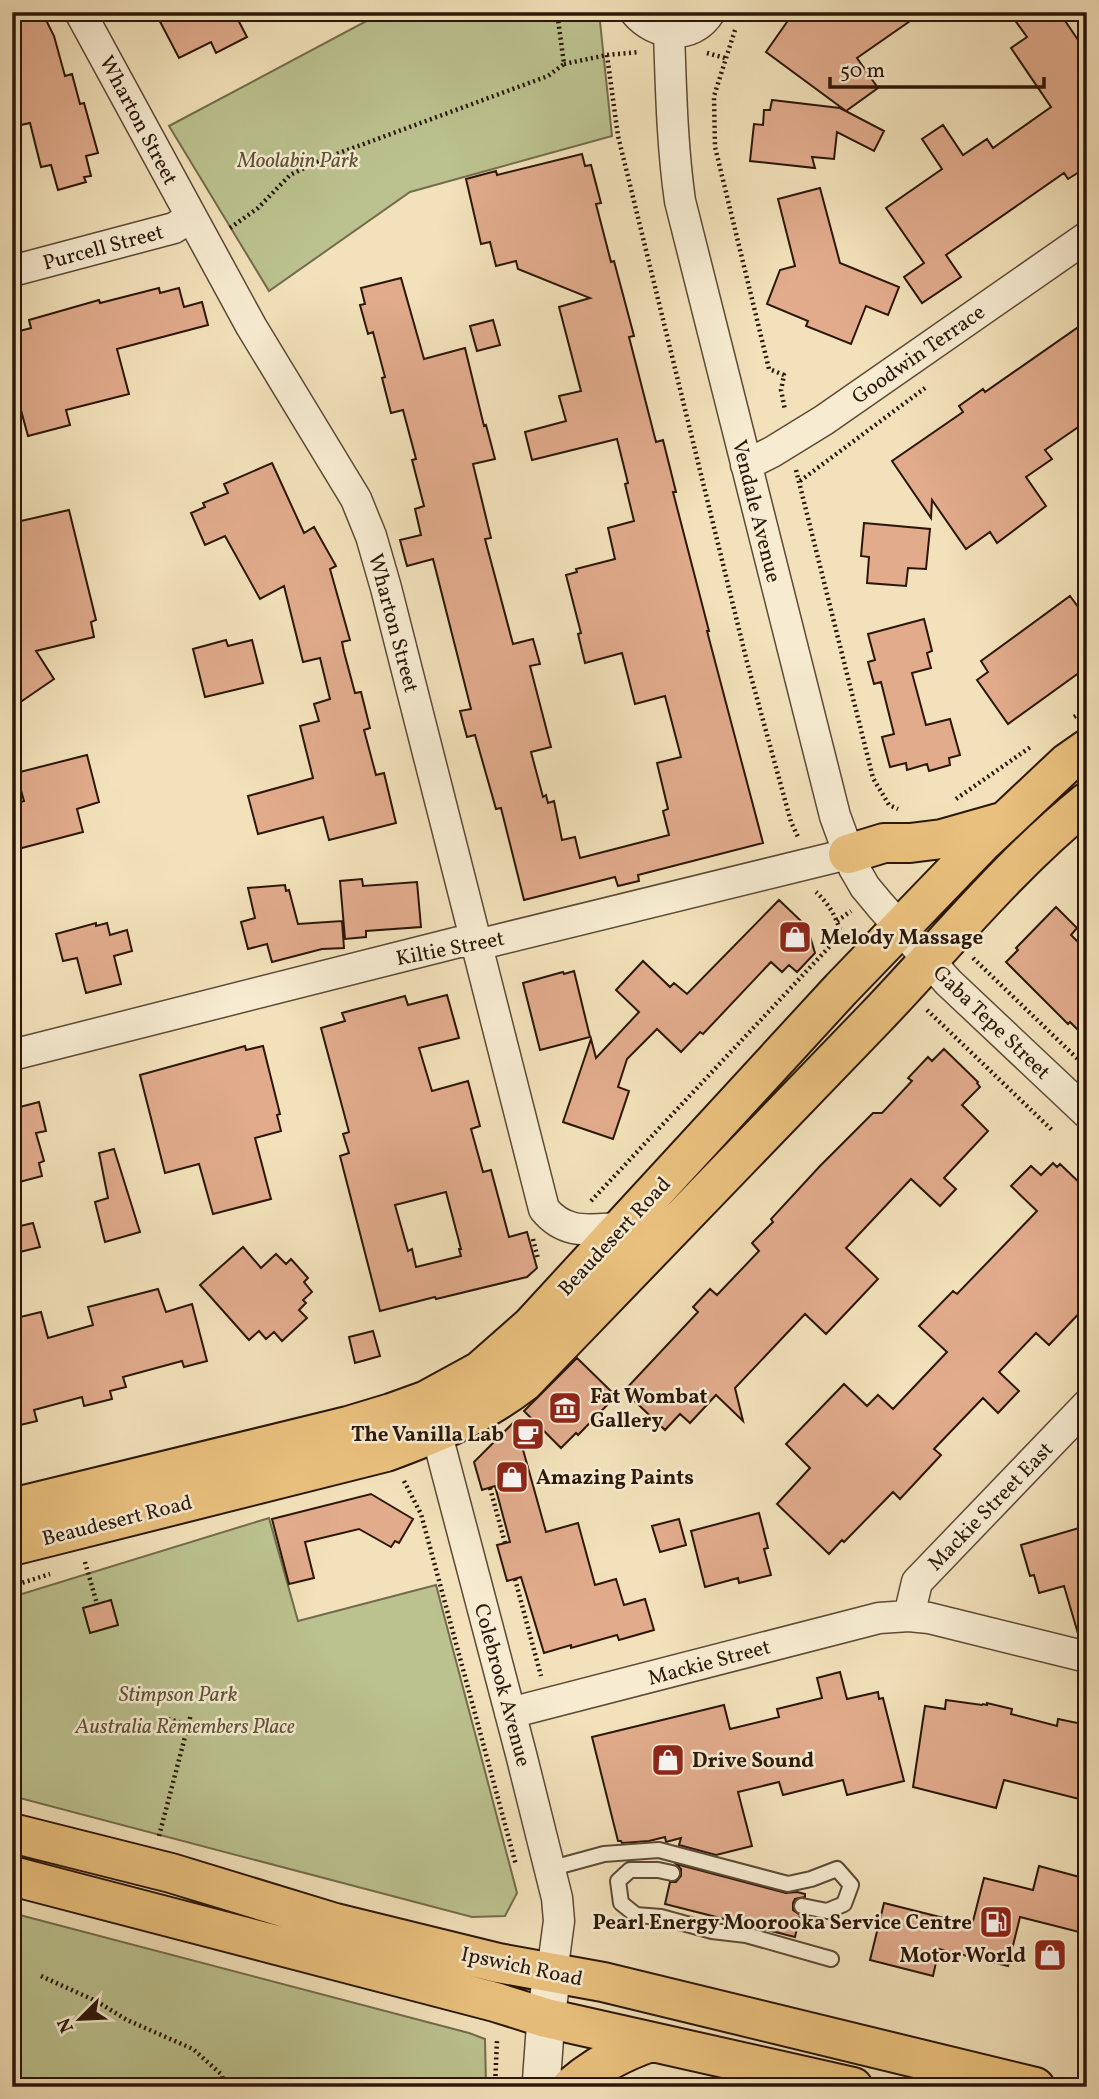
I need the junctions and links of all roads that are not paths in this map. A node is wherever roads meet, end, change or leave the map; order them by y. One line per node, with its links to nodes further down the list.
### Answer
1 (80, 12): 5 (street, Wharton Street)
2 (635, 12): 4 (street)
3 (724, 18): 4 (street)
4 (669, 32): 8 (street, Vendale Avenue)
5 (191, 217): 7 (street, Purcell Street); 14 (street, Wharton Street)
6 (1087, 237): 8 (street, Goodwin Terrace)
7 (12, 271)
8 (746, 465): 12 (street, Vendale Avenue)
9 (1075, 737): 11 (highway, Beaudesert Road)
10 (1087, 802): 15 (highway, Beaudesert Road)
11 (1005, 822): 12 (highway); 13 (highway, Beaudesert Road)
12 (848, 853): 13 (street, Vendale Avenue); 14 (street, Kiltie Street)
13 (901, 929): 15 (street, Vendale Avenue); 18 (highway, Beaudesert Road)
14 (476, 942): 16 (street, Kiltie Street); 18 (street, Wharton Street)
15 (928, 959): 17 (street, Gaba Tepe Street); 20 (highway, Beaudesert Road)
16 (12, 1055)
17 (1087, 1114)
18 (621, 1228): 20 (highway, Beaudesert Road)
19 (1087, 1405): 23 (street, Mackie Street East)
20 (432, 1416): 21 (highway, Beaudesert Road); 22 (highway, Beaudesert Road); 25 (street, Colebrook Avenue)
21 (12, 1508)
22 (12, 1546)
23 (909, 1616): 24 (street, Mackie Street); 25 (street, Mackie Street)
24 (1087, 1657)
25 (510, 1713): 27 (street, Colebrook Avenue)
26 (12, 1833): 32 (highway, Ipswich Road)
27 (549, 1868): 30 (lane); 32 (street, Colebrook Avenue)
28 (672, 1873): 31 (lane)
29 (12, 1876): 33 (highway, Ipswich Road)
30 (802, 1906)
31 (831, 1959)
32 (552, 1973): 33 (street); 38 (highway, Ipswich Road)
33 (546, 2018): 34 (highway, Ipswich Road); 35 (street)
34 (651, 2042): 36 (highway); 37 (highway, Ipswich Road)
35 (541, 2087)
36 (571, 2087)
37 (853, 2087)
38 (1035, 2087)

